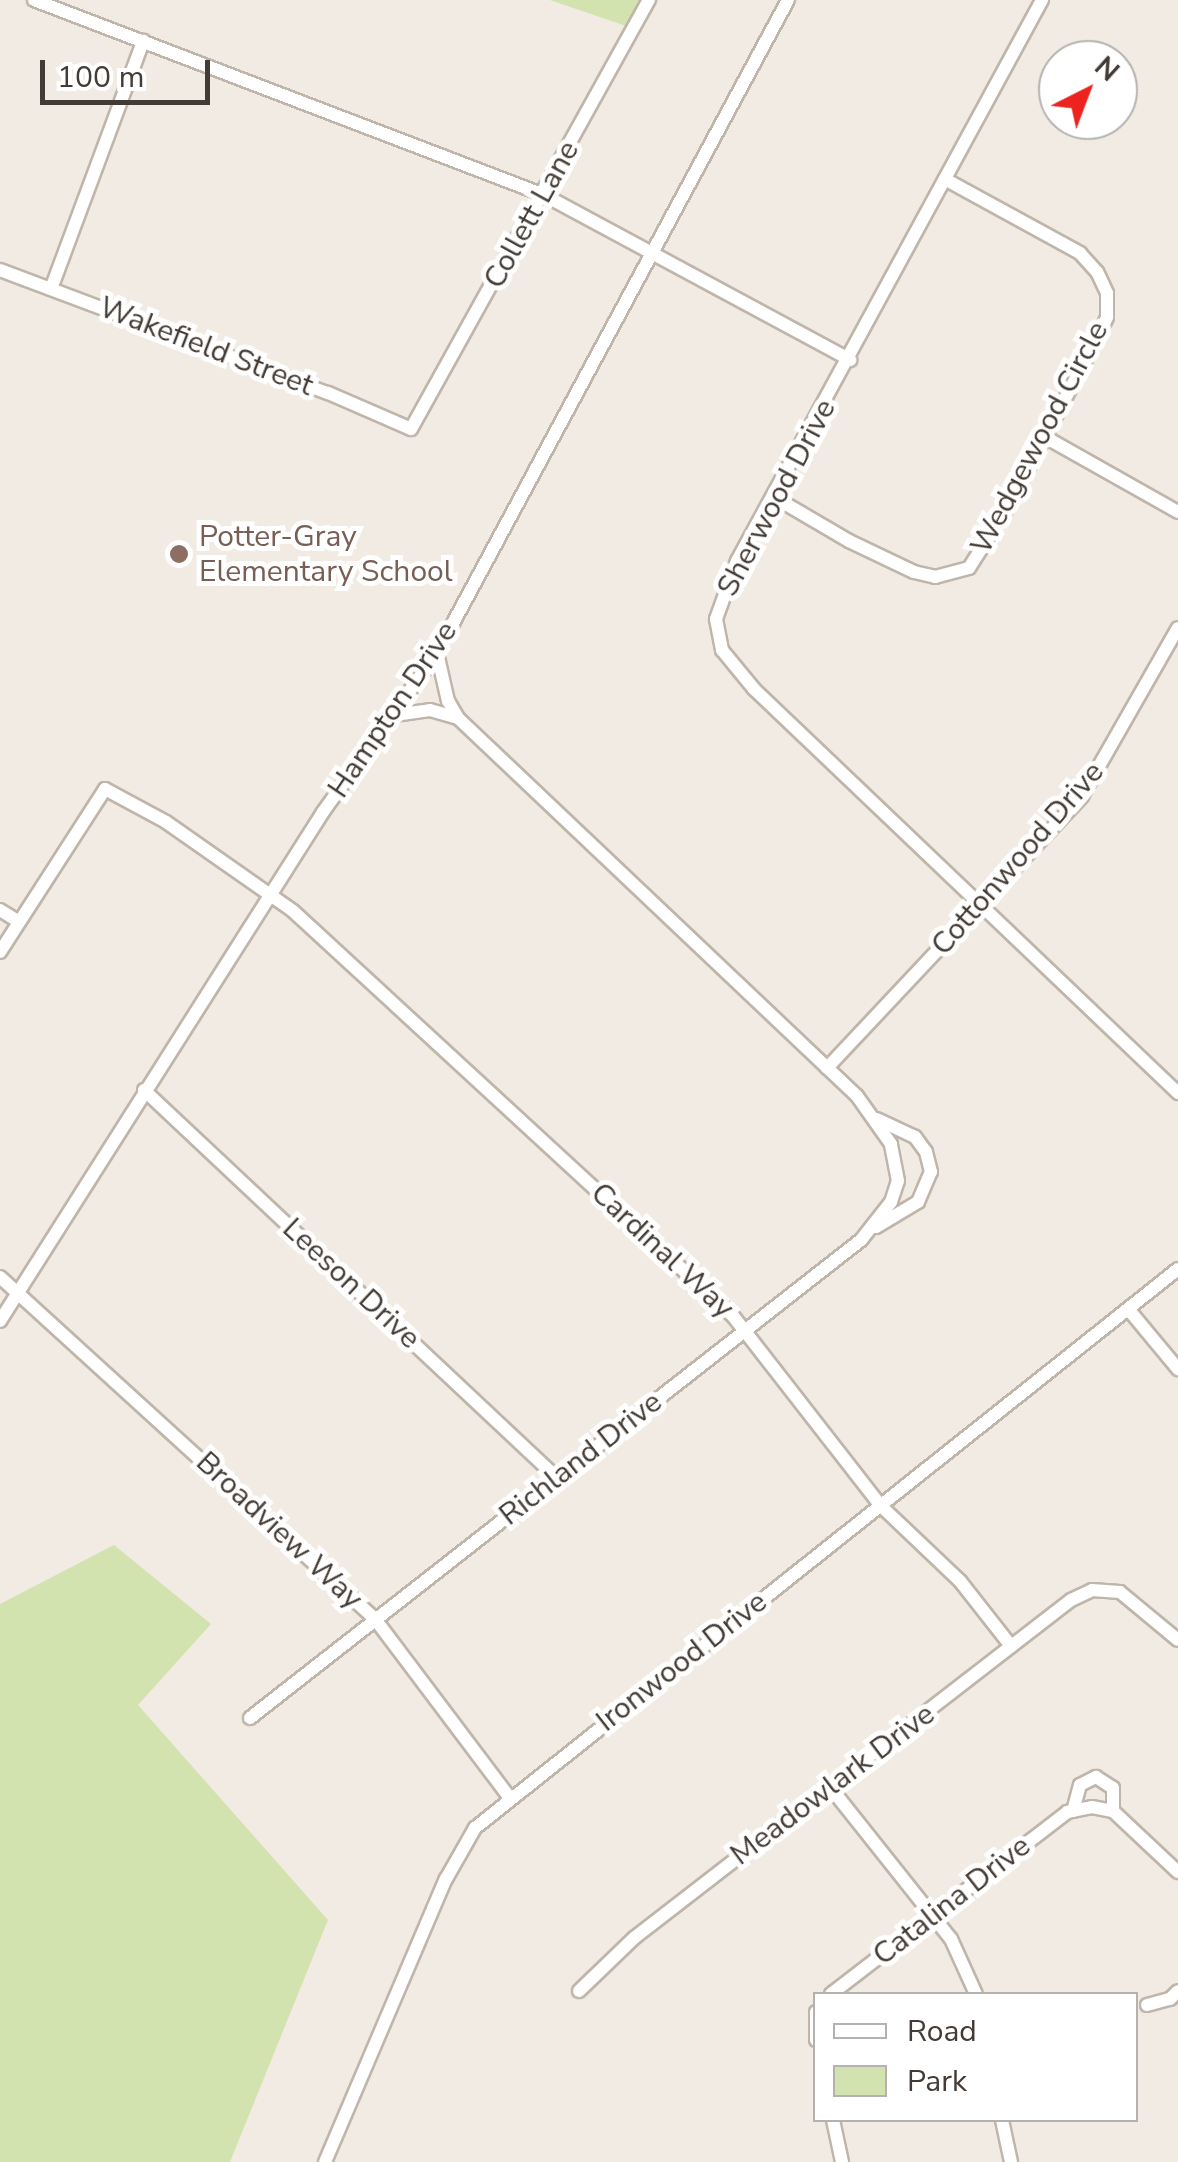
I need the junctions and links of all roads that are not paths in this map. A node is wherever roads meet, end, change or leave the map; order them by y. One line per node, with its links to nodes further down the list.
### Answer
1 (34, 0): 5 (street)
2 (649, 0): 7 (street, Collett Lane)
3 (788, 0): 8 (street, Hampton Drive)
4 (1042, 0): 6 (street, Sherwood Drive)
5 (142, 41): 7 (street); 10 (street)
6 (945, 178): 11 (street, Sherwood Drive); 13 (street, Wedgewood Circle)
7 (544, 195): 8 (street); 12 (street, Collett Lane)
8 (651, 252): 11 (street); 17 (street, Hampton Drive)
9 (0, 270): 10 (street, Wakefield Street)
10 (51, 288): 12 (street, Wakefield Street)
11 (850, 360): 14 (street, Sherwood Drive)
12 (411, 428)
13 (1045, 437): 14 (street, Wedgewood Circle); 15 (street)
14 (774, 497): 21 (street, Sherwood Drive)
15 (1178, 512)
16 (1176, 637): 21 (street, Cottonwood Drive)
17 (437, 653): 18 (street, Hampton Drive); 19 (street)
18 (388, 716): 19 (street); 20 (street, Hampton Drive)
19 (458, 718): 25 (street)
20 (271, 894): 23 (street, Cardinal Way); 26 (street, Hampton Drive); 35 (street, Cardinal Way)
21 (982, 904): 25 (street, Cottonwood Drive); 27 (street, Sherwood Drive)
22 (0, 910): 23 (street)
23 (19, 922): 24 (street)
24 (0, 952)
25 (827, 1068): 28 (street)
26 (144, 1090): 32 (street, Hampton Drive); 37 (street, Leeson Drive)
27 (1178, 1093)
28 (874, 1118): 29 (street, Richland Drive); 29 (street)
29 (872, 1229): 35 (street, Richland Drive)
30 (1178, 1269): 33 (street, Ironwood Drive)
31 (0, 1277): 32 (street, Broadview Way)
32 (18, 1292): 34 (street, Hampton Drive); 39 (street, Broadview Way)
33 (1129, 1310): 36 (street); 38 (street, Ironwood Drive)
34 (0, 1321)
35 (746, 1330): 37 (street, Richland Drive); 38 (street, Cardinal Way)
36 (1178, 1370)
37 (557, 1478): 39 (street, Richland Drive)
38 (881, 1506): 41 (street, Cardinal Way); 44 (street, Ironwood Drive)
39 (375, 1619): 42 (street, Richland Drive); 44 (street, Broadview Way)
40 (1178, 1640): 41 (street, Meadowlark Drive)
41 (1011, 1646): 43 (street, Meadowlark Drive)
42 (250, 1718)
43 (830, 1786): 48 (street); 49 (street, Meadowlark Drive)
44 (510, 1798): 56 (street, Ironwood Drive)
45 (1073, 1810): 46 (street); 46 (street, Catalina Drive); 48 (street, Catalina Drive)
46 (1113, 1811): 47 (street)
47 (1178, 1872)
48 (933, 1916): 51 (street, Catalina Drive); 52 (street)
49 (579, 1991)
50 (1178, 1991): 53 (street)
51 (834, 1992)
52 (975, 1992)
53 (1147, 2005)
54 (833, 2122): 57 (street)
55 (1002, 2122): 58 (street)
56 (325, 2162)
57 (842, 2162)
58 (1011, 2162)

